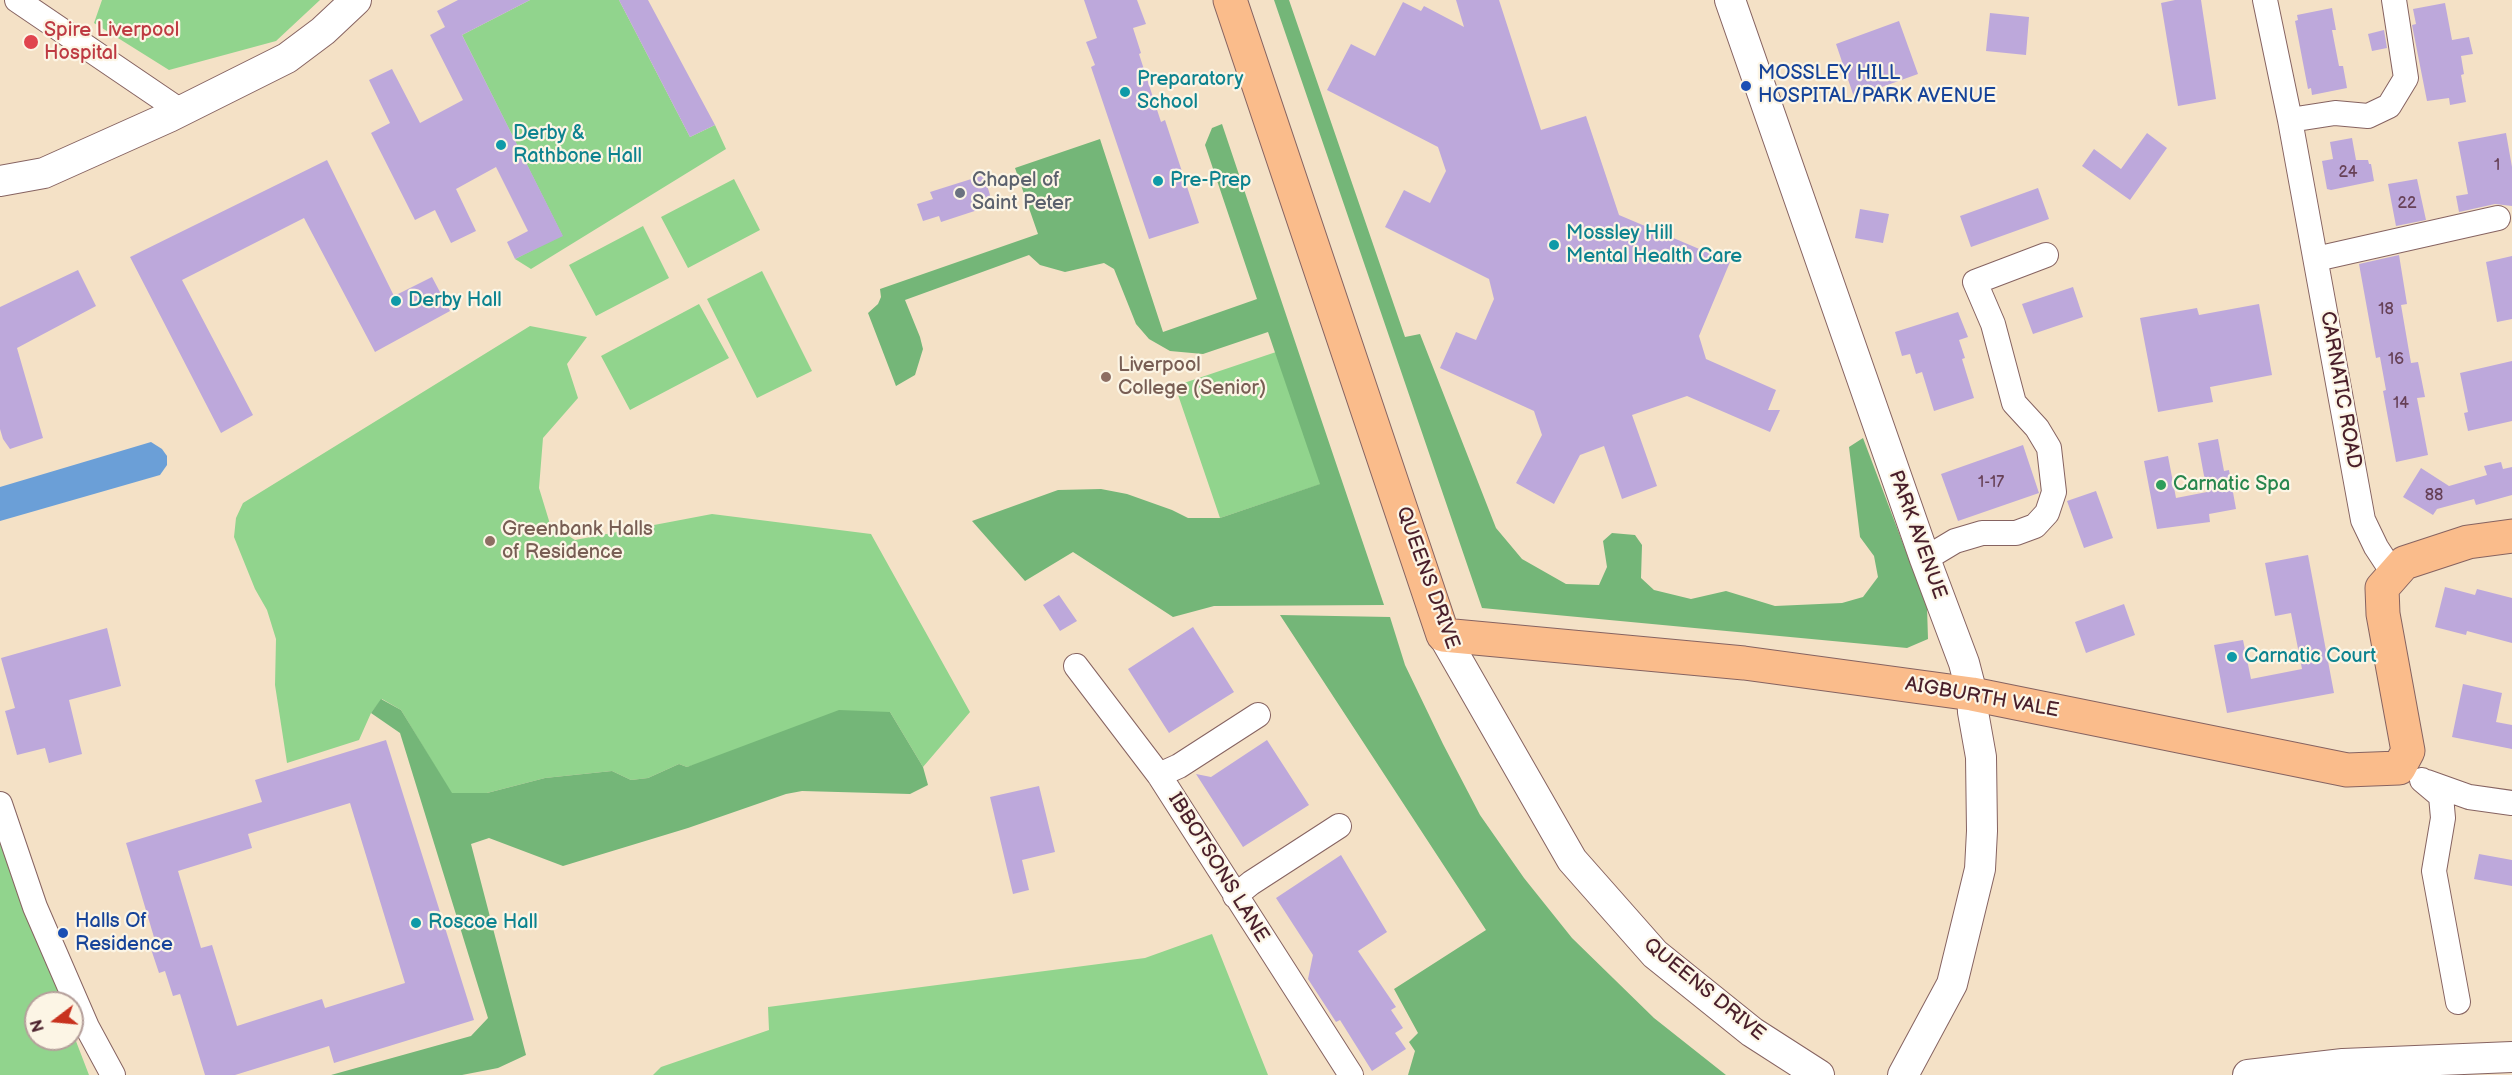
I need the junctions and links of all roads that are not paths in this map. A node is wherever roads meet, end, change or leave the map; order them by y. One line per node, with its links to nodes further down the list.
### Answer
1 (17, 0): 7 (street)
2 (356, 0): 7 (street)
3 (1230, 0): 16 (main road, QUEENS DRIVE)
4 (1730, 0): 14 (street, PARK AVENUE)
5 (2265, 0): 8 (street, CARNATIC ROAD)
6 (2394, 0): 8 (street)
7 (180, 110): 9 (street)
8 (2290, 120): 12 (street, CARNATIC ROAD)
9 (0, 181)
10 (2498, 218): 12 (street)
11 (2046, 255): 14 (street)
12 (2316, 259): 15 (street, CARNATIC ROAD)
13 (2512, 536): 15 (main road)
14 (1925, 559): 18 (street, PARK AVENUE)
15 (2393, 573): 20 (main road)
16 (1443, 635): 18 (main road, AIGBURTH VALE); 30 (street, QUEENS DRIVE)
17 (1077, 666): 21 (street, IBBOTSONS LANE)
18 (1972, 694): 20 (main road, AIGBURTH VALE); 31 (street, PARK AVENUE)
19 (1258, 715): 21 (street)
20 (2410, 774): 22 (street, AIGBURTH VALE); 26 (street)
21 (1159, 775): 25 (street, IBBOTSONS LANE)
22 (2512, 803)
23 (0, 804): 28 (street)
24 (1339, 826): 25 (street)
25 (1235, 896): 29 (street, IBBOTSONS LANE)
26 (2458, 1002)
27 (2512, 1057): 32 (street)
28 (113, 1075)
29 (1351, 1075)
30 (1819, 1075)
31 (1903, 1075)
32 (2248, 1075)

